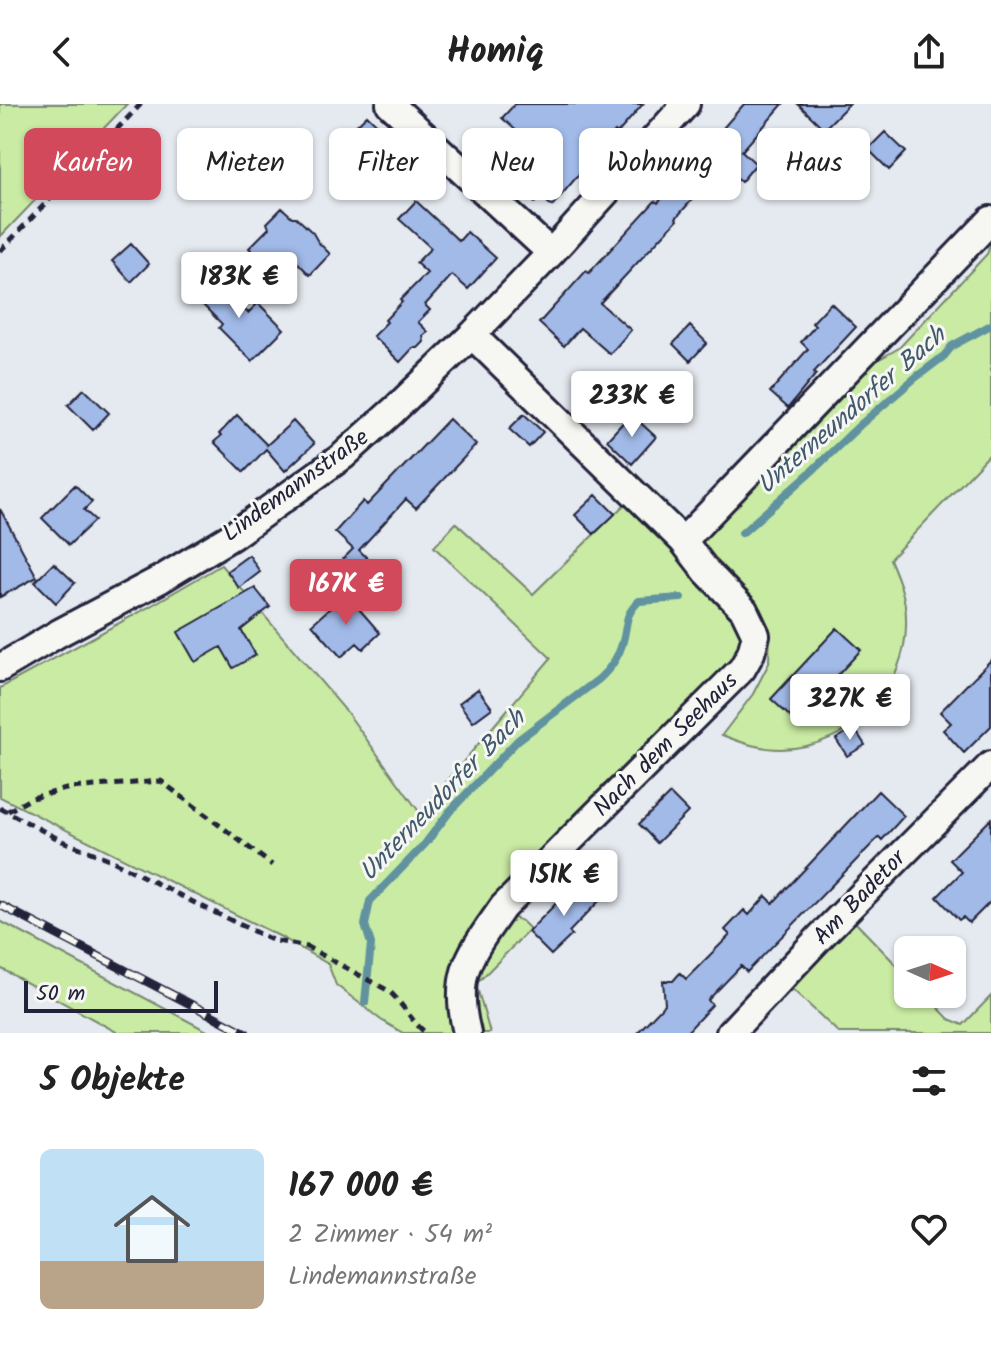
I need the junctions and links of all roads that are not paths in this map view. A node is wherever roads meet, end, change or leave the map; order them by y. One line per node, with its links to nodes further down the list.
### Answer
1 (390, 104): 4 (street)
2 (686, 104): 4 (street, Lindemannstraße)
3 (991, 220): 6 (street)
4 (551, 253): 5 (street, Lindemannstraße)
5 (472, 335): 6 (street, Nach dem Seehaus); 7 (street, Lindemannstraße)
6 (683, 541): 9 (street, Nach dem Seehaus)
7 (0, 668)
8 (991, 765): 10 (street, Am Badetor)
9 (467, 1033)
10 (730, 1033)

